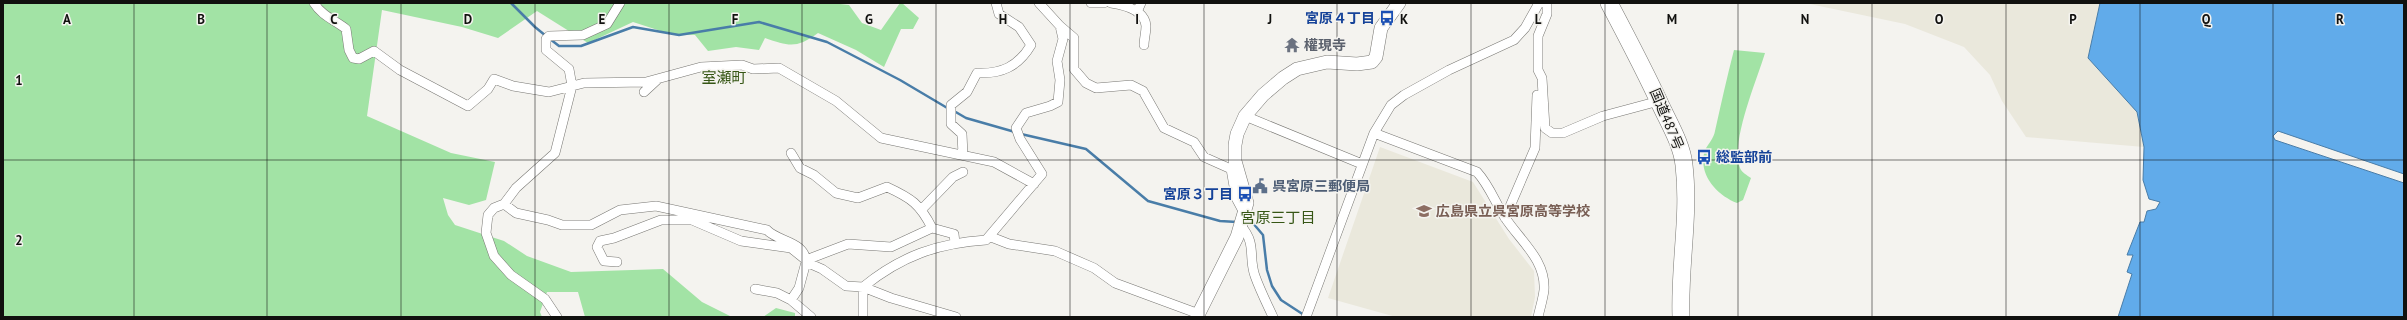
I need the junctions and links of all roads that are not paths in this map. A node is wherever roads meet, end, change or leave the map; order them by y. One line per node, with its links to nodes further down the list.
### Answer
1 (314, 3): 18 (street)
2 (620, 3): 18 (street)
3 (996, 3): 24 (street)
4 (1038, 3): 14 (street)
5 (1091, 3): 6 (street)
6 (1104, 3)
7 (1111, 3): 13 (street)
8 (1141, 3): 13 (street)
9 (1399, 3): 21 (street)
10 (1538, 3): 22 (street)
11 (1547, 3): 16 (street)
12 (1609, 3): 20 (highway, 国道487号)
13 (1137, 12): 15 (street)
14 (1060, 26): 27 (street); 31 (street)
15 (1144, 46)
16 (1538, 70): 20 (street); 30 (street)
17 (660, 78): 18 (street); 19 (street); 24 (street)
18 (572, 86): 28 (street)
19 (644, 92)
20 (1659, 101): 48 (highway, 国道487号)
21 (1246, 116): 25 (street); 31 (street)
22 (1374, 133): 25 (street); 30 (street)
23 (791, 153): 29 (street)
24 (963, 154): 27 (street)
25 (1362, 164): 46 (street)
26 (962, 172): 29 (street)
27 (1034, 184): 33 (street)
28 (504, 204): 35 (street); 41 (street)
29 (922, 209): 32 (street)
30 (1505, 218): 47 (street)
31 (1243, 219): 40 (street); 45 (street)
32 (932, 228): 34 (street); 35 (street)
33 (991, 237): 34 (street); 40 (street)
34 (955, 243): 37 (street)
35 (806, 261): 36 (street); 37 (street); 39 (street)
36 (617, 262)
37 (863, 287): 43 (street); 44 (street)
38 (755, 289): 39 (street)
39 (791, 300): 42 (street)
40 (1198, 315)
41 (557, 317)
42 (811, 317)
43 (863, 317)
44 (954, 317)
45 (1273, 317)
46 (1306, 317)
47 (1538, 317)
48 (1681, 317)

